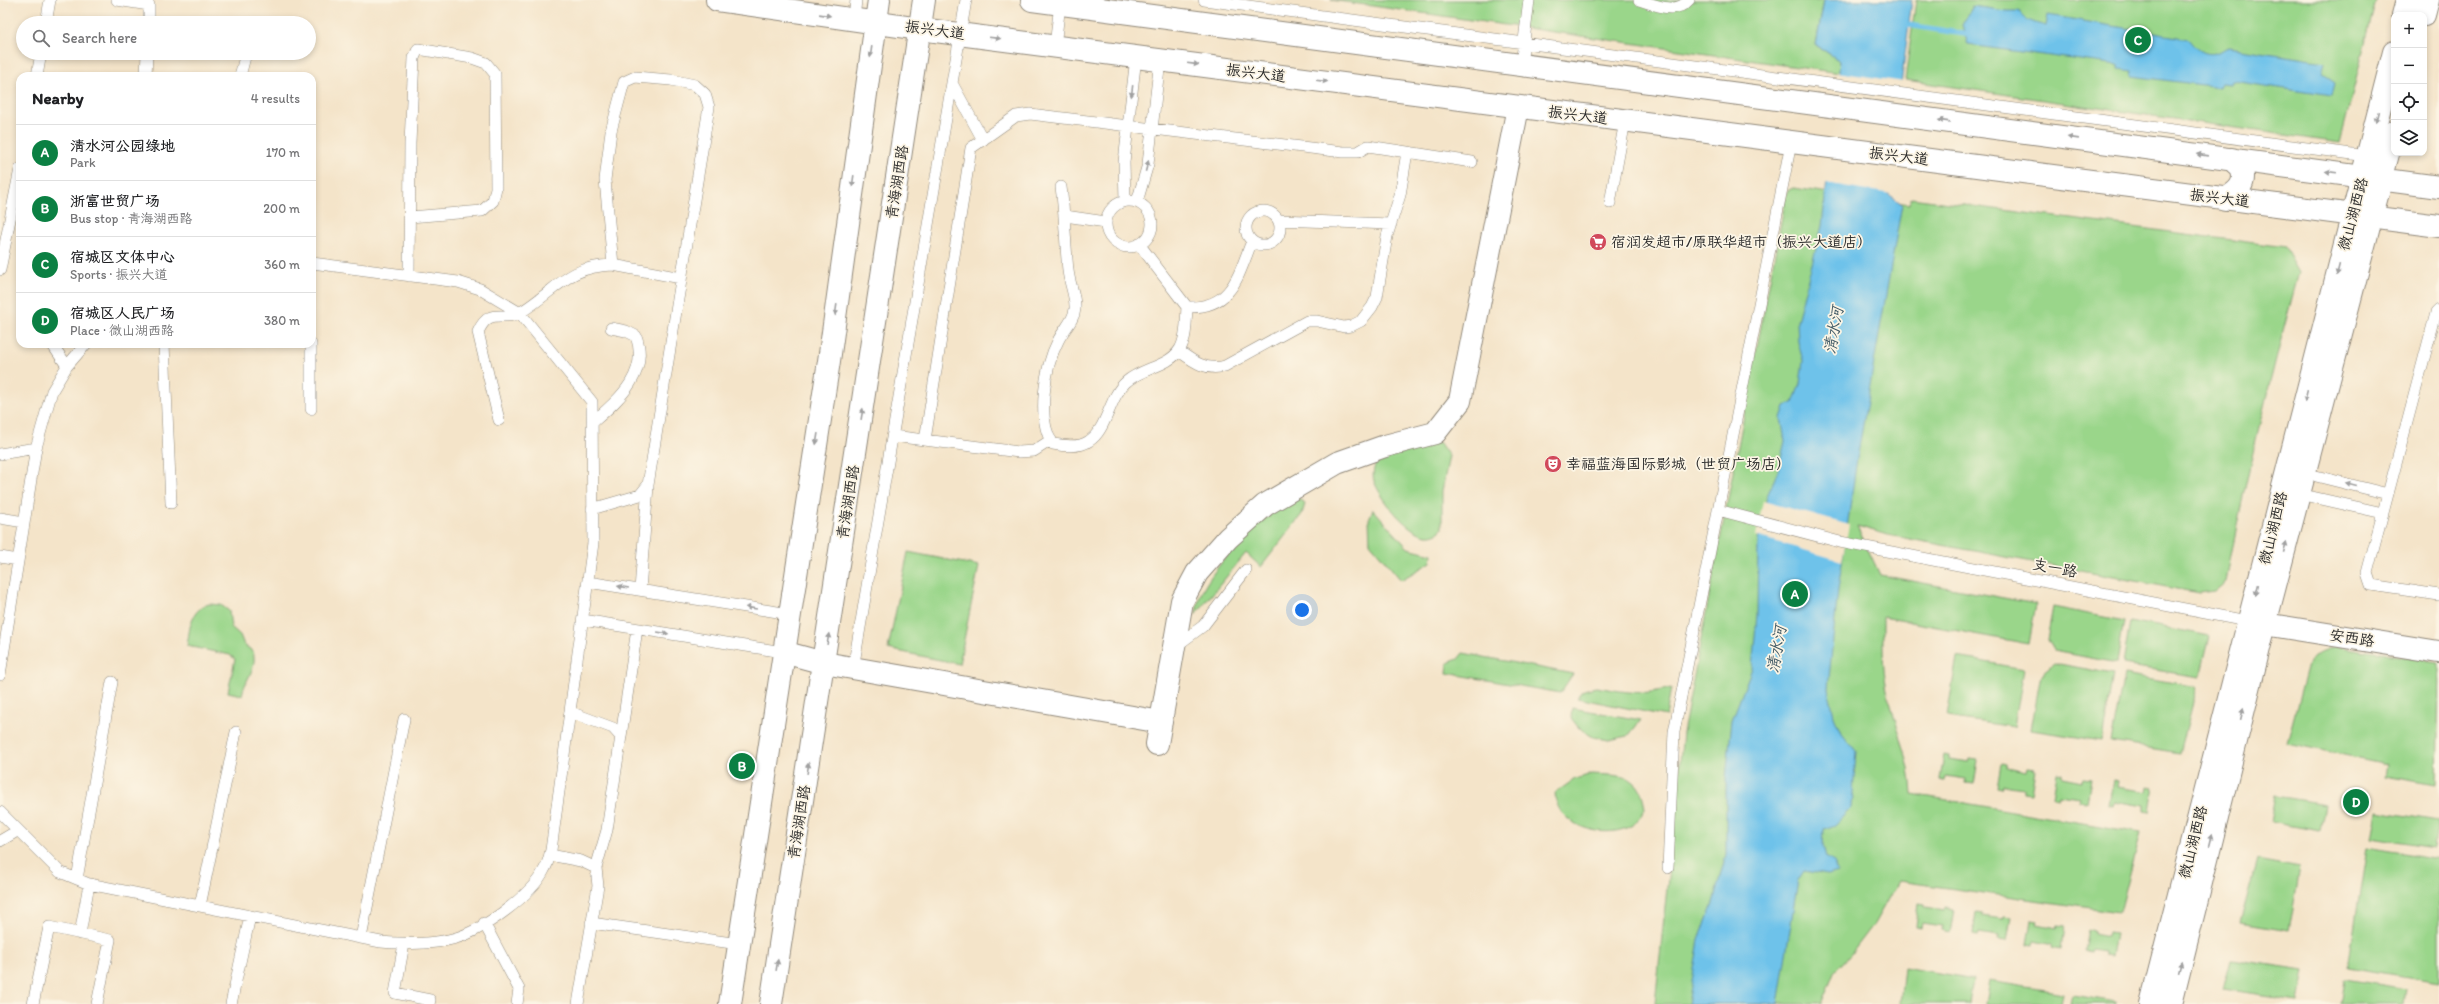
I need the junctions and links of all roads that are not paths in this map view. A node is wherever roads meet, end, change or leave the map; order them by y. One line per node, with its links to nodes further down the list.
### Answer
1 (50, 0): 19 (lane)
2 (117, 0): 20 (lane)
3 (717, 0): 14 (main road, 振兴大道)
4 (879, 0): 21 (main road)
5 (924, 0): 22 (main road, 青海湖西路)
6 (966, 0): 23 (lane)
7 (1032, 0): 15 (main road)
8 (1204, 0): 24 (lane)
9 (1529, 0): 24 (lane)
10 (1639, 0): 11 (lane)
11 (1690, 0)
12 (2407, 0): 17 (main road)
13 (2428, 0): 18 (main road)
14 (776, 4): 16 (main road, 振兴大道, one-way to 16)
15 (1060, 4): 25 (lane); 31 (main road)
16 (855, 9): 21 (main road, 振兴大道)
17 (2404, 12)
18 (2425, 12)
19 (47, 16)
20 (149, 16)
21 (875, 22): 22 (main road, 振兴大道); 104 (main road, one-way to 104)
22 (920, 29): 23 (main road, 振兴大道); 111 (main road, 青海湖西路, one-way to 22)
23 (961, 34): 25 (main road, 振兴大道, one-way to 25); 36 (lane)
24 (1523, 43): 31 (lane); 47 (lane)
25 (1055, 46): 26 (main road, 振兴大道)
26 (1136, 57): 30 (main road, 振兴大道); 39 (lane, one-way to 39)
27 (39, 60): 33 (lane)
28 (147, 60): 34 (lane)
29 (244, 60): 35 (lane)
30 (1160, 60): 37 (main road, 振兴大道, one-way to 37); 40 (lane)
31 (1521, 65): 45 (main road, one-way to 31)
32 (2391, 67): 47 (main road, 微山湖西路, one-way to 47)
33 (37, 72)
34 (146, 72)
35 (241, 72)
36 (953, 85): 42 (lane); 82 (lane)
37 (1518, 107): 38 (main road, 振兴大道); 108 (main road)
38 (1625, 121): 43 (main road, 振兴大道); 54 (lane)
39 (1128, 126): 40 (lane); 42 (lane); 52 (lane)
40 (1152, 129): 44 (lane); 53 (lane, one-way to 40)
41 (2391, 136): 47 (main road, 微山湖西路)
42 (983, 140): 83 (lane)
43 (1791, 143): 51 (main road, 振兴大道); 93 (lane)
44 (1407, 152): 46 (lane); 60 (lane)
45 (2232, 159): 47 (main road, one-way to 45); 51 (main road)
46 (1472, 162)
47 (2371, 170): 48 (main road); 56 (main road, 微山湖西路)
48 (2439, 186)
49 (1061, 187): 55 (lane)
50 (16, 198): 66 (lane)
51 (2225, 198): 56 (main road, 振兴大道)
52 (1126, 201): 53 (lane); 59 (lane)
53 (1137, 202): 63 (lane)
54 (1610, 203)
55 (1065, 216): 59 (lane); 84 (lane)
56 (2362, 216): 61 (main road, 振兴大道); 87 (main road, 微山湖西路); 106 (main road, 微山湖西路, one-way to 106)
57 (410, 217): 57 (lane); 67 (lane)
58 (1278, 220): 60 (lane); 62 (lane); 62 (lane)
59 (1106, 222): 63 (lane)
60 (1391, 224): 77 (lane)
61 (2439, 226)
62 (1252, 241): 69 (lane)
63 (1139, 244): 69 (lane)
64 (316, 264): 67 (lane)
65 (613, 265): 68 (lane); 68 (lane); 71 (lane)
66 (0, 270)
67 (409, 276): 71 (lane)
68 (681, 278): 88 (lane)
69 (1187, 307): 77 (lane)
70 (2439, 310): 90 (lane)
71 (520, 313): 80 (lane); 81 (lane)
72 (611, 328): 81 (lane)
73 (55, 348): 78 (lane)
74 (83, 348): 78 (lane)
75 (164, 348): 91 (lane)
76 (311, 348): 79 (lane)
77 (1179, 351): 84 (lane)
78 (67, 366): 85 (lane)
79 (312, 409)
80 (499, 420)
81 (592, 423): 92 (lane)
82 (893, 436): 83 (lane); 112 (lane)
83 (924, 440): 84 (lane)
84 (1051, 440)
85 (36, 448): 86 (lane); 96 (lane)
86 (0, 454)
87 (2304, 473): 89 (main road, 微山湖西路); 90 (lane, one-way to 87)
88 (648, 485): 92 (lane); 101 (lane)
89 (2299, 494): 94 (lane); 106 (main road, 微山湖西路, one-way to 89)
90 (2388, 494): 94 (lane)
91 (171, 503)
92 (592, 509): 100 (lane)
93 (1718, 510): 106 (lane, 支一路); 126 (lane)
94 (2383, 513): 102 (lane)
95 (0, 518): 96 (lane)
96 (24, 522): 98 (lane)
97 (0, 557): 98 (lane)
98 (18, 560): 103 (lane)
99 (1246, 570): 108 (lane)
100 (588, 582): 101 (lane, one-way to 100); 105 (lane)
101 (640, 590): 104 (lane, one-way to 101)
102 (2439, 595)
103 (5, 606): 113 (lane)
104 (790, 614): 109 (main road)
105 (583, 620): 107 (lane); 115 (lane)
106 (2257, 622): 110 (main road, 安西路); 145 (main road, 微山湖西路); 146 (main road, 微山湖西路, one-way to 106)
107 (637, 629): 109 (lane, one-way to 109); 119 (lane)
108 (1174, 648): 117 (main road)
109 (784, 652): 111 (main road); 136 (main road)
110 (2439, 652)
111 (824, 664): 112 (main road); 144 (main road, 青海湖西路, one-way to 111)
112 (853, 669): 117 (main road)
113 (0, 675)
114 (112, 682): 127 (lane)
115 (570, 712): 119 (lane); 124 (lane)
116 (404, 719): 134 (lane)
117 (1161, 722): 120 (main road)
118 (236, 732): 129 (lane)
119 (620, 737): 125 (lane)
120 (1157, 744)
121 (0, 812): 122 (lane)
122 (17, 831): 123 (lane); 127 (lane)
123 (0, 841)
124 (550, 855): 125 (lane); 131 (lane)
125 (596, 868): 132 (lane)
126 (1668, 868)
127 (77, 879): 128 (lane)
128 (89, 884): 129 (lane); 133 (lane)
129 (200, 906): 130 (lane)
130 (250, 916): 134 (lane); 139 (lane)
131 (484, 923): 135 (lane); 141 (lane)
132 (592, 923): 136 (lane); 142 (lane)
133 (80, 934): 137 (lane); 138 (lane)
134 (361, 938): 135 (lane)
135 (404, 944): 140 (lane)
136 (739, 944): 143 (main road)
137 (33, 1004)
138 (97, 1004)
139 (231, 1004)
140 (429, 1004)
141 (517, 1004)
142 (578, 1004)
143 (730, 1004)
144 (771, 1004)
145 (2151, 1004)
146 (2171, 1004)

